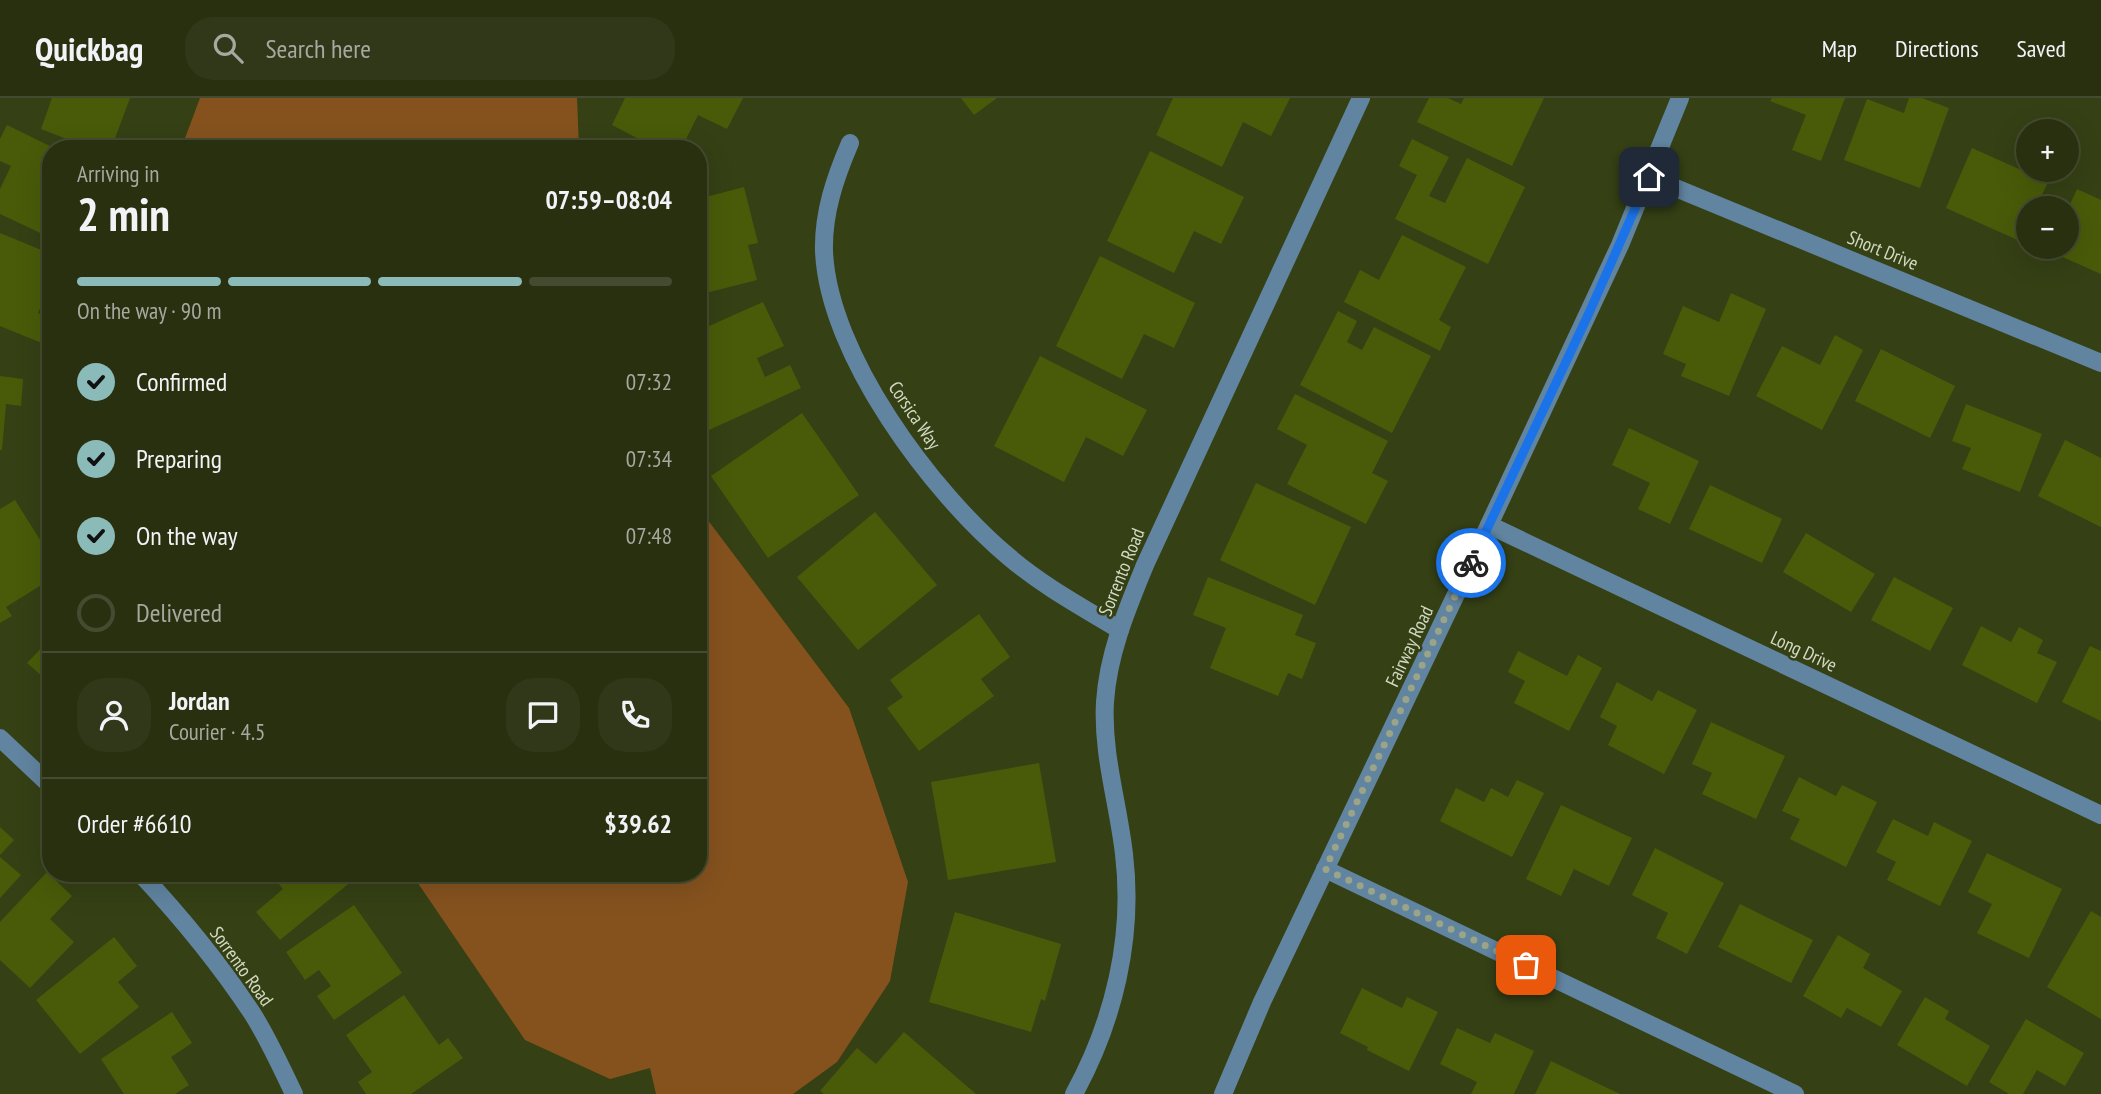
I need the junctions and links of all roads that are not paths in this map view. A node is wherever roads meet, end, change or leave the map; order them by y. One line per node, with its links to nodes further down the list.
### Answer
1 (1361, 98): 7 (street, Sorrento Road)
2 (1680, 98): 4 (street, Fairway Road)
3 (850, 143): 7 (street, Corsica Way)
4 (1649, 177): 5 (street, Short Drive); 6 (street, Fairway Road)
5 (2101, 363)
6 (1489, 525): 10 (street, Long Drive); 11 (street, Fairway Road)
7 (1120, 630): 14 (street, Sorrento Road)
8 (0, 738): 9 (street)
9 (42, 778)
10 (2101, 814)
11 (1325, 869): 15 (street, Fairway Road); 16 (street)
12 (149, 882): 13 (street, Sorrento Road)
13 (294, 1094)
14 (1074, 1094)
15 (1223, 1094)
16 (1796, 1094)

